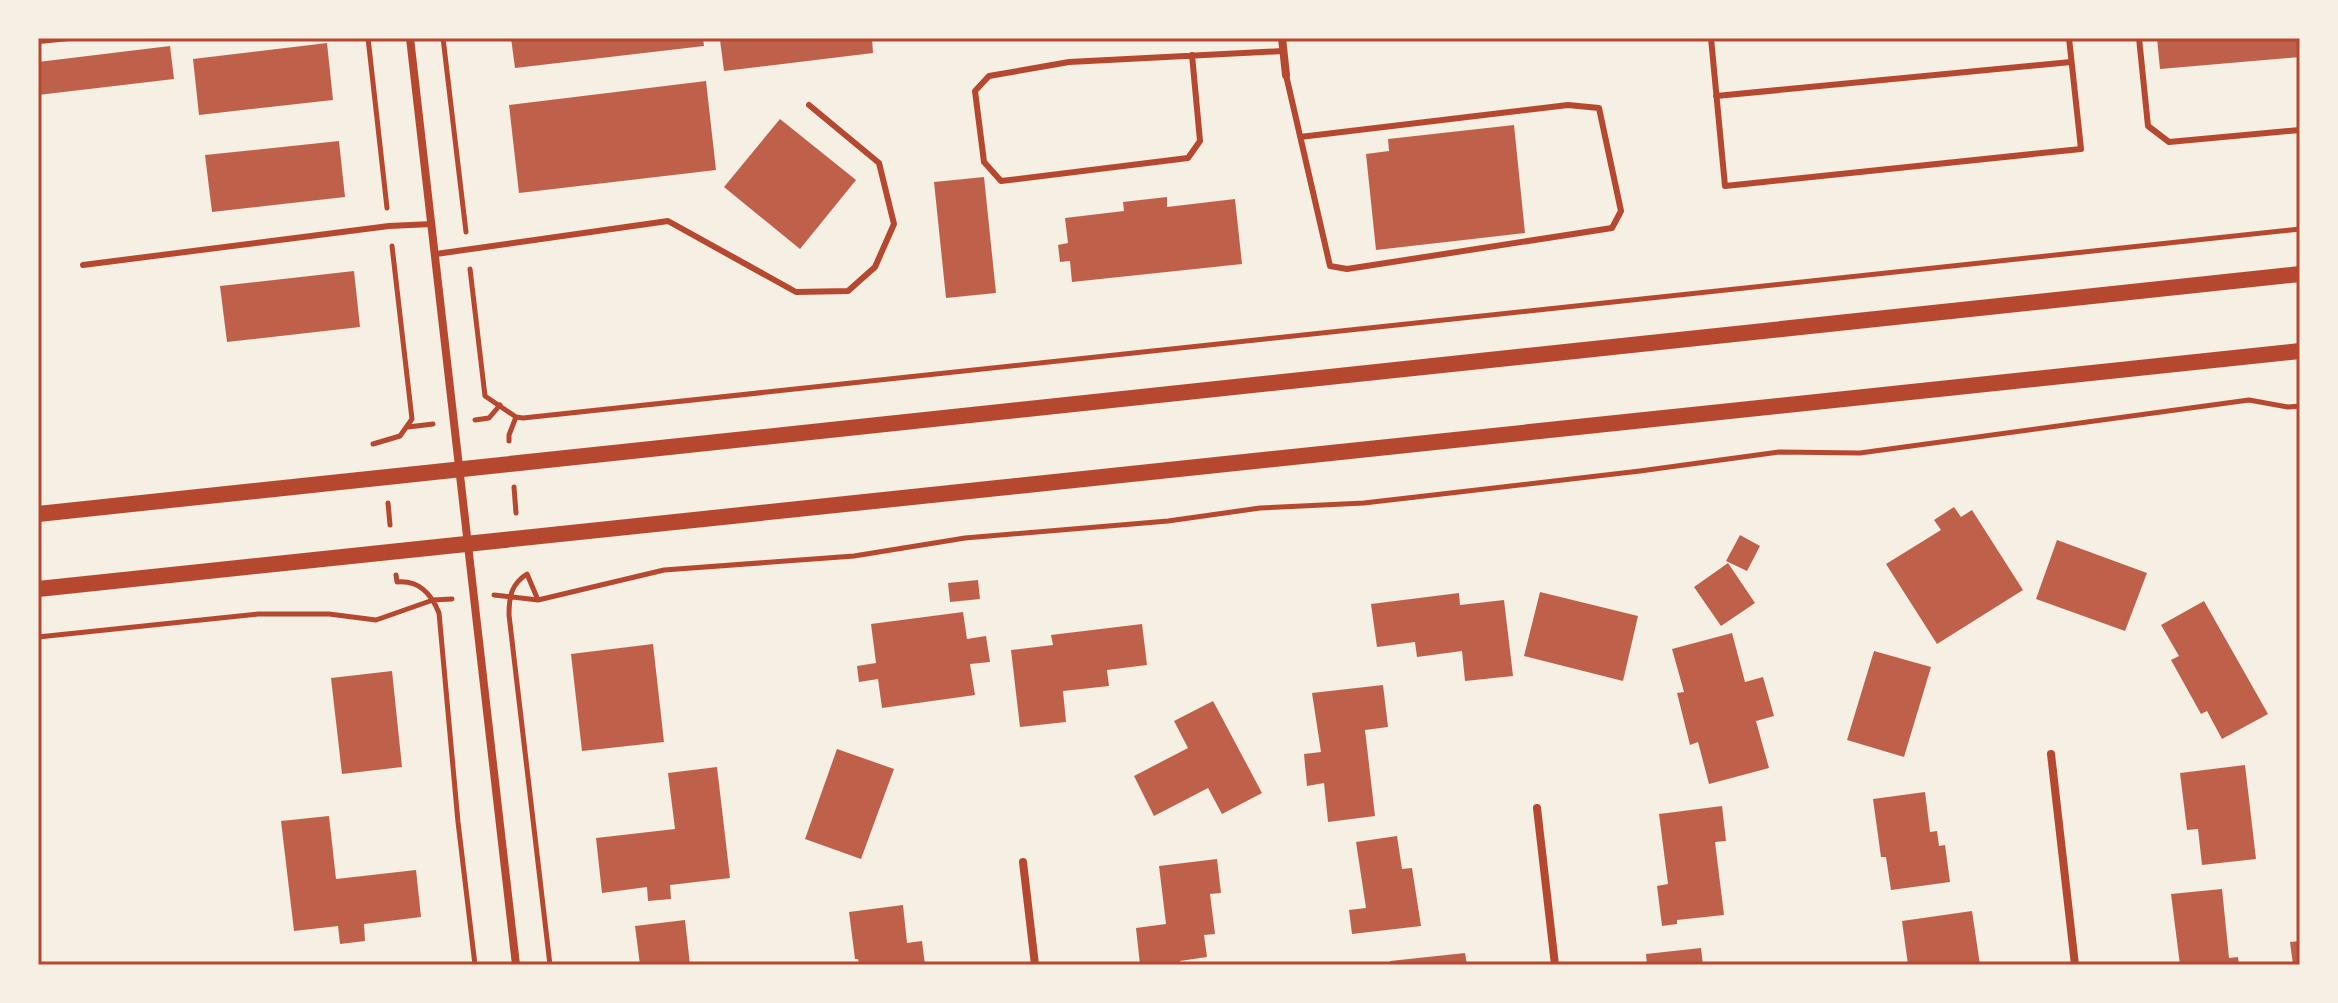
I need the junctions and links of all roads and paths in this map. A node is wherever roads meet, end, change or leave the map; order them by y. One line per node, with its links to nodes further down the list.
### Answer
1 (69, 38): 9 (lane)
2 (368, 38): 19 (path)
3 (410, 38): 18 (street)
4 (443, 38): 21 (path)
5 (1282, 38): 10 (street)
6 (1711, 38): 14 (lane)
7 (2069, 38): 12 (lane)
8 (2139, 38): 16 (lane)
9 (39, 41)
10 (1283, 51): 11 (lane); 13 (street)
11 (1192, 55): 11 (lane)
12 (2071, 62): 14 (lane); 14 (lane)
13 (1286, 75): 17 (lane)
14 (1716, 96)
15 (809, 105): 21 (lane)
16 (2300, 130)
17 (1300, 137): 17 (lane)
18 (432, 224): 19 (lane); 22 (street)
19 (389, 226): 23 (lane); 30 (path)
20 (2300, 229): 27 (path)
21 (468, 251): 22 (lane); 27 (path)
22 (436, 254): 29 (street)
23 (83, 265)
24 (2300, 274): 28 (main road)
25 (2300, 351): 32 (main road)
26 (2300, 406): 40 (path)
27 (516, 417): 28 (path)
28 (511, 464): 29 (main road); 32 (path)
29 (461, 469): 30 (main road); 33 (street)
30 (385, 477): 31 (main road); 34 (path)
31 (38, 514)
32 (519, 539): 33 (main road); 35 (path)
33 (469, 544): 34 (main road); 37 (street)
34 (393, 552): 36 (main road); 39 (path)
35 (522, 577): 38 (path); 40 (path)
36 (38, 589)
37 (474, 597): 38 (path); 39 (path); 46 (street)
38 (509, 598): 40 (path); 47 (path)
39 (433, 600): 41 (path); 45 (path)
40 (538, 600)
41 (38, 637)
42 (2051, 754): 50 (street)
43 (1537, 808): 49 (street)
44 (1023, 862): 48 (street)
45 (475, 965)
46 (516, 965)
47 (550, 965)
48 (1035, 965)
49 (1555, 965)
50 (2075, 965)

